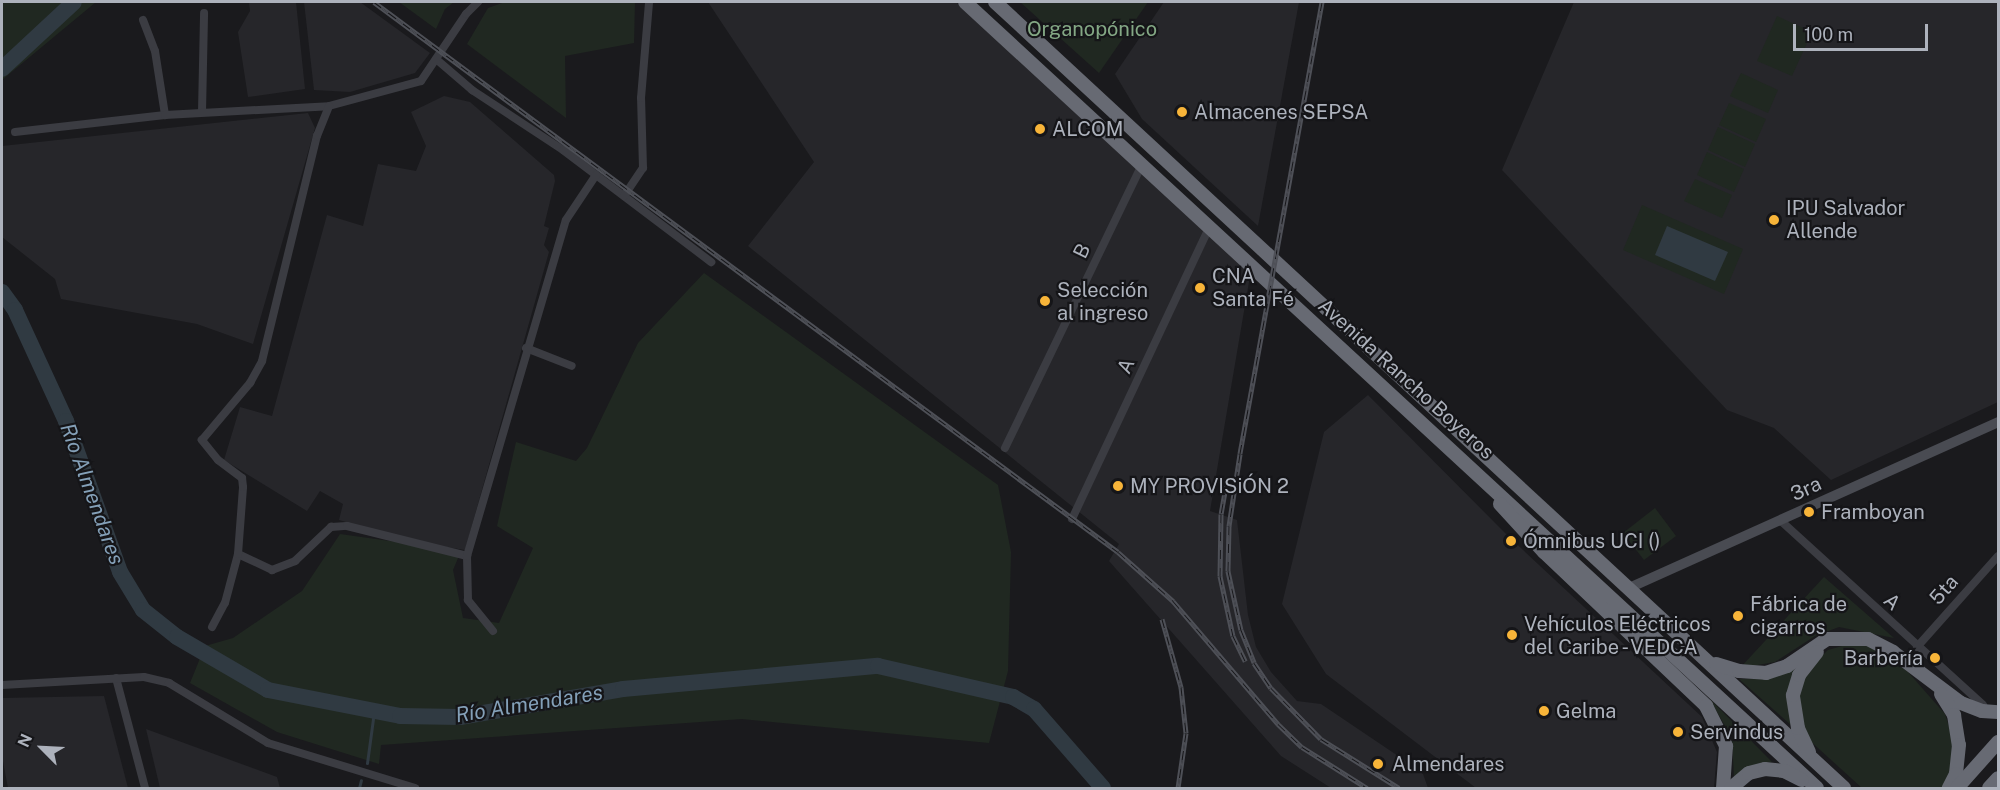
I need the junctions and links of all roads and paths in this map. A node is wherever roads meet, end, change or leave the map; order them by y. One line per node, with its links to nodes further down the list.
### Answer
1 (478, 2): 7 (street)
2 (649, 2): 14 (street)
3 (965, 2): 12 (highway, Avenida Rancho Boyeros)
4 (995, 2): 27 (highway, Avenida Rancho Boyeros)
5 (204, 13): 9 (street)
6 (143, 20): 10 (street)
7 (436, 59): 8 (street); 13 (street)
8 (329, 106): 9 (street); 24 (street)
9 (202, 112): 10 (street)
10 (165, 115): 11 (street)
11 (15, 132)
12 (1142, 165): 15 (highway, Avenida Rancho Boyeros); 20 (street, B)
13 (596, 175): 14 (street); 17 (street)
14 (624, 196): 16 (street)
15 (1210, 226): 21 (highway, Avenida Rancho Boyeros); 22 (street, A)
16 (711, 262)
17 (526, 348): 18 (street); 25 (street)
18 (572, 366)
19 (1998, 422): 23 (street, 3ra)
20 (1005, 448)
21 (1468, 462): 43 (highway); 45 (highway, Avenida Rancho Boyeros)
22 (1072, 519)
23 (1781, 521): 27 (street, 3ra); 31 (street, A)
24 (238, 554): 25 (street); 28 (street)
25 (467, 556): 29 (street)
26 (1998, 556): 31 (street, 5ta)
27 (1629, 588): 32 (highway, Avenida Rancho Boyeros)
28 (212, 627)
29 (493, 631)
30 (1845, 636): 32 (highway); 34 (highway); 39 (highway)
31 (1917, 647): 36 (street, A)
32 (1712, 662): 39 (highway, Avenida Rancho Boyeros)
33 (116, 678): 35 (street); 41 (street); 42 (street)
34 (1928, 679): 37 (highway); 47 (highway)
35 (2, 686)
36 (1983, 705)
37 (1998, 712)
38 (1998, 742): 48 (highway)
39 (1826, 772): 46 (highway, Avenida Rancho Boyeros)
40 (1998, 778): 49 (highway)
41 (145, 789)
42 (415, 789)
43 (1723, 789)
44 (1731, 789): 45 (highway)
45 (1815, 789)
46 (1844, 789)
47 (1949, 789)
48 (1958, 789)
49 (1989, 789)

